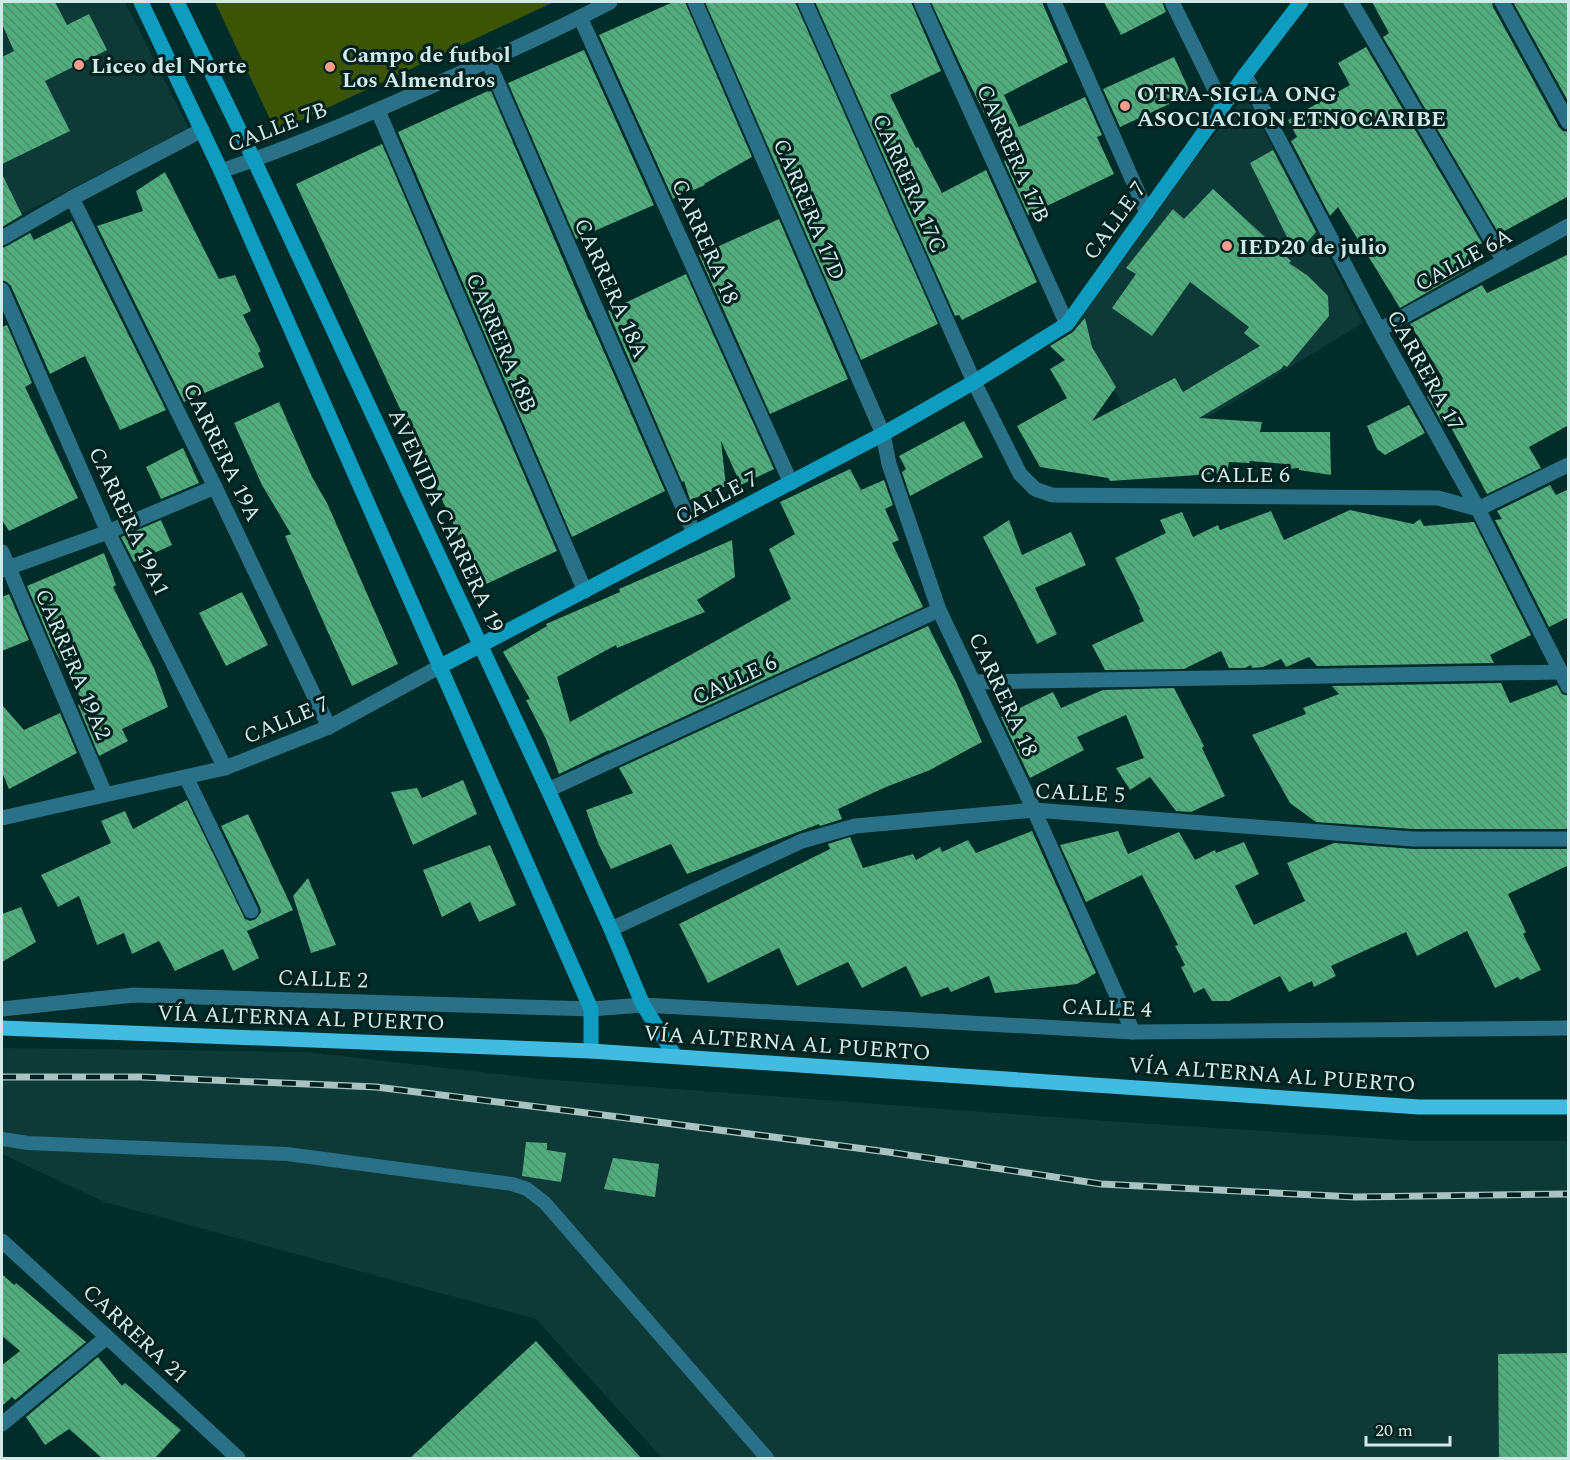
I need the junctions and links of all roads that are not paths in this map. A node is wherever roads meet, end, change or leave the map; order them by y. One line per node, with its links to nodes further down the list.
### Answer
1 (141, 2): 18 (main road)
2 (177, 2): 19 (main road, AVENIDA CARRERA 19)
3 (610, 2): 12 (street, CALLE 7B)
4 (695, 2): 30 (street, CARRERA 17D)
5 (805, 2): 29 (street, CARRERA 17C)
6 (921, 2): 27 (street, CARRERA 17B)
7 (1054, 2): 22 (street)
8 (1172, 2): 15 (street)
9 (1351, 2): 25 (street)
10 (1502, 2): 17 (street)
11 (1296, 4): 14 (main road, CALLE 7)
12 (580, 17): 13 (street, CALLE 7B); 32 (street, CARRERA 18)
13 (488, 61): 16 (street, CALLE 7B); 36 (street, CARRERA 18A)
14 (1245, 75): 15 (main road, CALLE 7); 28 (street, CARRERA 17)
15 (1223, 106): 22 (main road, CALLE 7)
16 (378, 111): 19 (street, CALLE 7B); 39 (street, CARRERA 18B)
17 (1569, 122)
18 (202, 130): 20 (main road); 21 (street, CALLE 7B)
19 (254, 160): 20 (street, CALLE 7B); 41 (main road, AVENIDA CARRERA 19)
20 (221, 171): 42 (main road)
21 (72, 198): 24 (street, CALLE 7B); 33 (street, CARRERA 19A)
22 (1147, 213): 27 (main road, CALLE 7)
23 (1569, 226): 25 (street, CALLE 6A)
24 (2, 238)
25 (1504, 261): 28 (street, CALLE 6A)
26 (2, 295): 35 (street, CARRERA 19A1)
27 (1067, 324): 29 (main road, CALLE 7)
28 (1379, 330): 34 (street, CARRERA 17)
29 (974, 382): 30 (main road, CALLE 7); 34 (street, CALLE 6)
30 (883, 434): 32 (main road, CALLE 7); 40 (street, CARRERA 18)
31 (1569, 465): 34 (street)
32 (791, 483): 36 (main road, CALLE 7)
33 (215, 487): 35 (street); 46 (street, CARRERA 19A)
34 (1478, 509): 43 (street, CARRERA 17)
35 (108, 532): 38 (street); 47 (street, CARRERA 19A1)
36 (694, 533): 39 (main road, CALLE 7)
37 (2, 552): 38 (street, CARRERA 19A2)
38 (5, 569): 50 (street, CARRERA 19A2)
39 (585, 591): 41 (main road, CALLE 7)
40 (939, 610): 44 (street, CARRERA 18); 49 (street, CALLE 6)
41 (480, 645): 42 (main road, CALLE 7); 49 (main road, AVENIDA CARRERA 19)
42 (440, 666): 46 (street, CALLE 7); 58 (main road)
43 (1561, 672): 44 (street); 45 (street, CARRERA 17)
44 (974, 682): 51 (street, CARRERA 18)
45 (1569, 686)
46 (329, 727): 47 (street, CALLE 7)
47 (225, 768): 48 (street, CALLE 7)
48 (186, 777): 50 (street, CALLE 7); 54 (street)
49 (548, 790): 55 (main road, AVENIDA CARRERA 19)
50 (105, 794): 52 (street, CALLE 7)
51 (1034, 810): 53 (street, CALLE 5); 55 (street, CALLE 5); 61 (street, CARRERA 18)
52 (2, 816)
53 (1569, 839)
54 (251, 911)
55 (611, 929): 56 (main road, AVENIDA CARRERA 19)
56 (643, 1005): 58 (street, CALLE 2); 61 (street, CALLE 4); 63 (main road, AVENIDA CARRERA 19)
57 (2, 1009): 58 (street, CALLE 2)
58 (591, 1010): 62 (main road)
59 (2, 1028): 62 (main road, VÍA ALTERNA AL PUERTO)
60 (1569, 1028): 61 (street, CALLE 4)
61 (1133, 1032)
62 (591, 1051): 63 (main road, VÍA ALTERNA AL PUERTO)
63 (675, 1056): 64 (main road, VÍA ALTERNA AL PUERTO)
64 (1569, 1107)
65 (2, 1139): 70 (lane)
66 (2, 1241): 67 (street, CARRERA 21)
67 (107, 1336): 68 (street); 69 (street, CARRERA 21)
68 (2, 1424)
69 (238, 1458)
70 (767, 1458)

